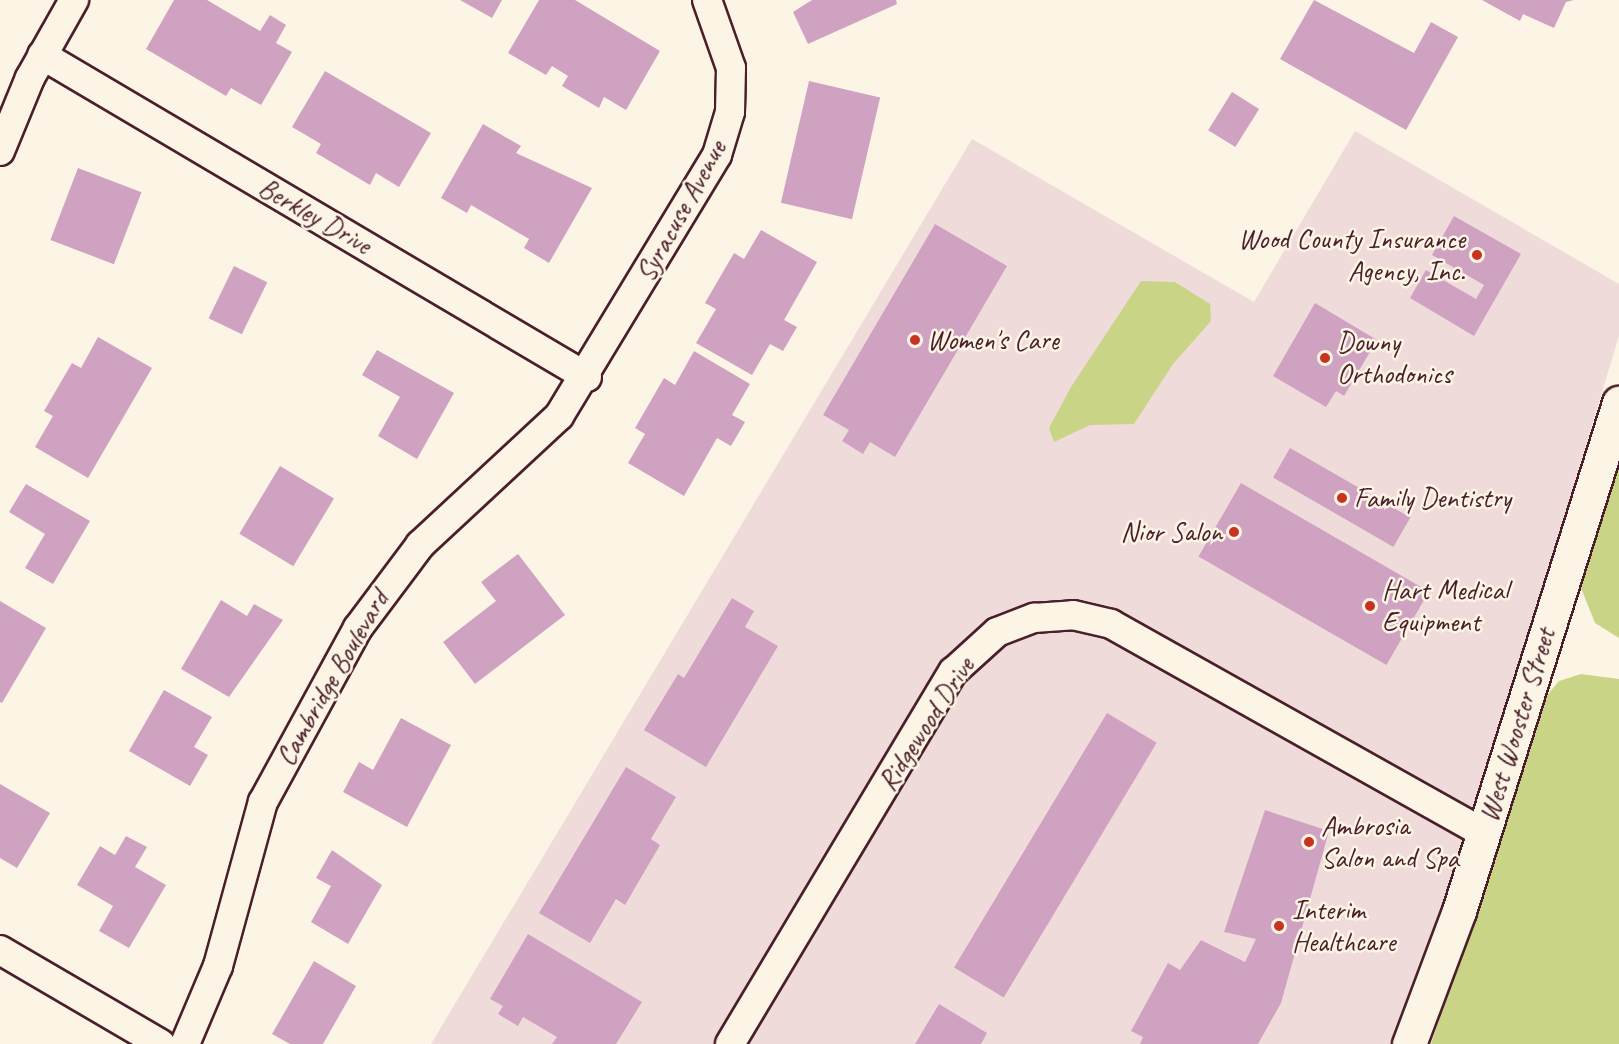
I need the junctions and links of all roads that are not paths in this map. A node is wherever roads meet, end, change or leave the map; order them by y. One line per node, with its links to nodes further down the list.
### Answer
1 (74, 0): 3 (street)
2 (707, 0): 5 (street, Syracuse Avenue)
3 (42, 55): 4 (street); 5 (street, Berkley Drive)
4 (0, 151)
5 (587, 377): 10 (street, Cambridge Boulevard)
6 (1619, 403): 7 (main road, West Wooster Street)
7 (1484, 833): 11 (street, Ridgewood Drive); 12 (main road, West Wooster Street)
8 (0, 950): 9 (street)
9 (161, 1044)
10 (185, 1044)
11 (730, 1044)
12 (1409, 1044)

